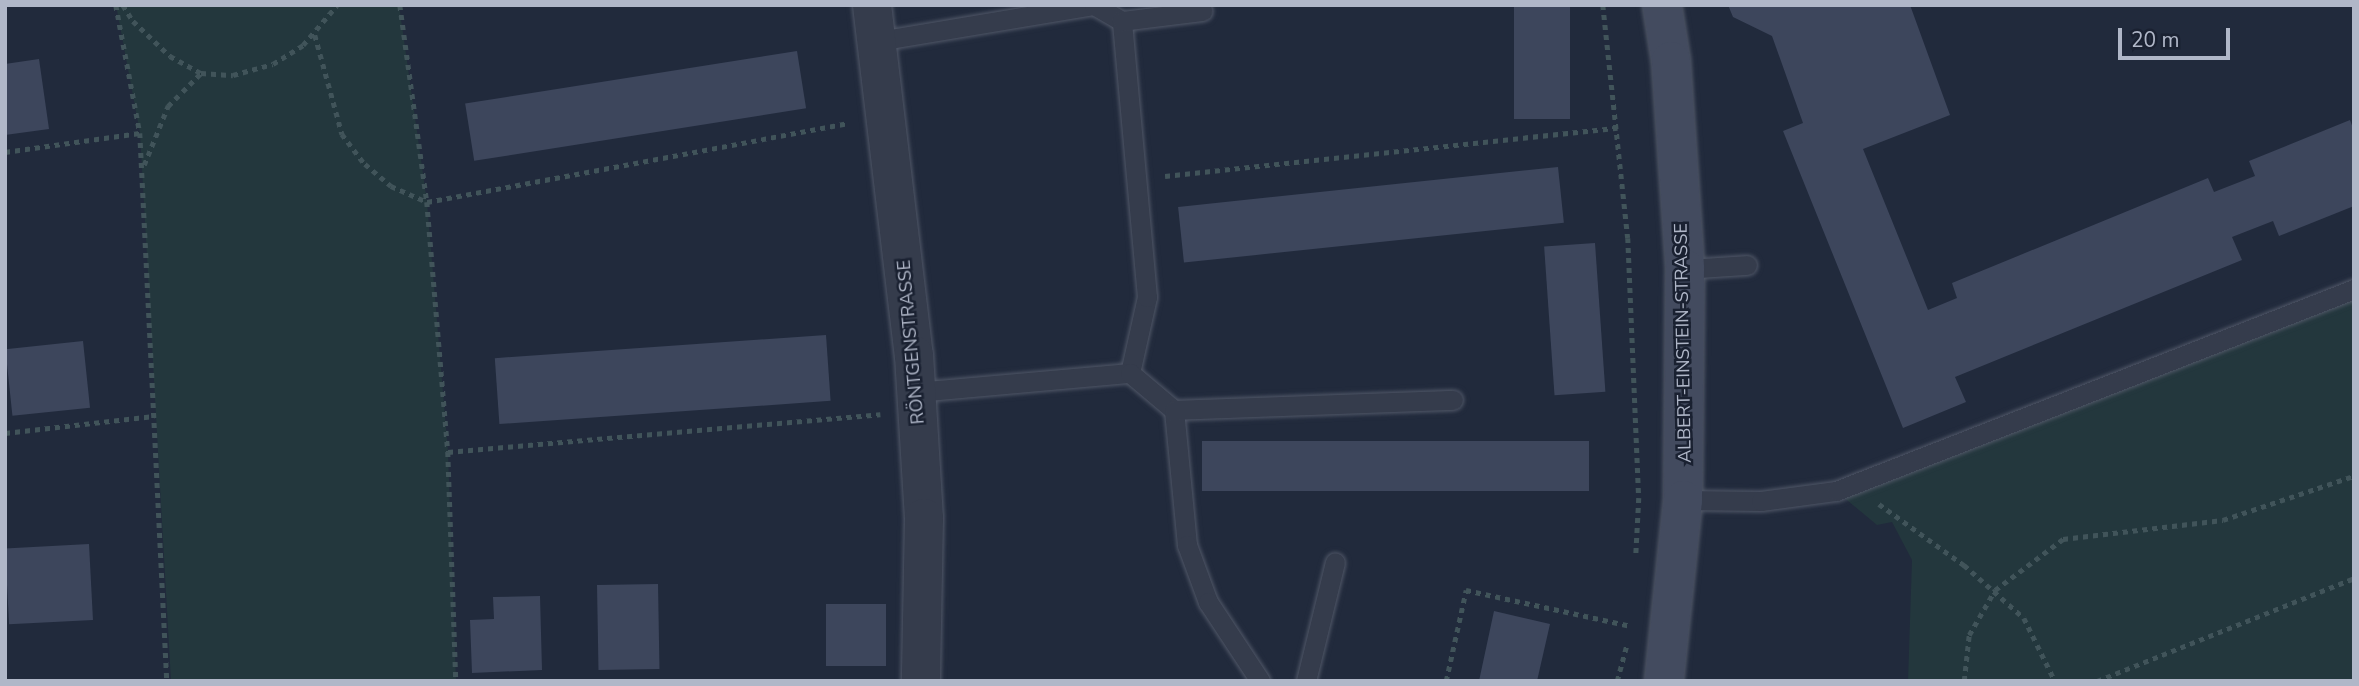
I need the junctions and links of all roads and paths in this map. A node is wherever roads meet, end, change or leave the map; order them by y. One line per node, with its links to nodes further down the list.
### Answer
1 (116, 5): 15 (path)
2 (123, 5): 12 (path)
3 (337, 5): 11 (path)
4 (400, 5): 19 (path)
5 (1094, 5): 9 (lane); 10 (lane)
6 (1603, 5): 14 (path)
7 (1662, 5): 21 (street, ALBERT-EINSTEIN-STRASSE)
8 (1202, 10): 9 (lane)
9 (1122, 21): 18 (lane)
10 (875, 23): 13 (street, RÖNTGENSTRASSE)
11 (315, 35): 12 (path); 19 (path)
12 (201, 73): 17 (path)
13 (887, 117): 19 (path); 25 (street, RÖNTGENSTRASSE)
14 (1617, 128): 18 (path); 34 (path)
15 (140, 133): 16 (path); 17 (path)
16 (5, 152)
17 (142, 173): 27 (path)
18 (1136, 180): 23 (lane)
19 (427, 202): 29 (path)
20 (1747, 265): 21 (lane)
21 (1685, 269): 32 (street, ALBERT-EINSTEIN-STRASSE)
22 (2354, 289): 31 (lane)
23 (1130, 373): 25 (lane); 26 (lane)
24 (1453, 400): 26 (lane)
25 (916, 401): 29 (path); 41 (street, RÖNTGENSTRASSE)
26 (1174, 410): 42 (lane)
27 (154, 416): 28 (path); 39 (path)
28 (5, 433)
29 (448, 453): 40 (path)
30 (2354, 476): 36 (path)
31 (1848, 487): 32 (lane); 36 (path)
32 (1683, 500): 46 (street, ALBERT-EINSTEIN-STRASSE)
33 (1335, 562): 43 (lane)
34 (1635, 562)
35 (2354, 578): 49 (path)
36 (1995, 590): 47 (path); 48 (path)
37 (1632, 613): 38 (path)
38 (1631, 626): 44 (path); 45 (path)
39 (167, 681)
40 (456, 681)
41 (921, 681)
42 (1259, 681)
43 (1306, 681)
44 (1446, 681)
45 (1618, 681)
46 (1664, 681)
47 (1964, 681)
48 (2055, 681)
49 (2097, 681)

